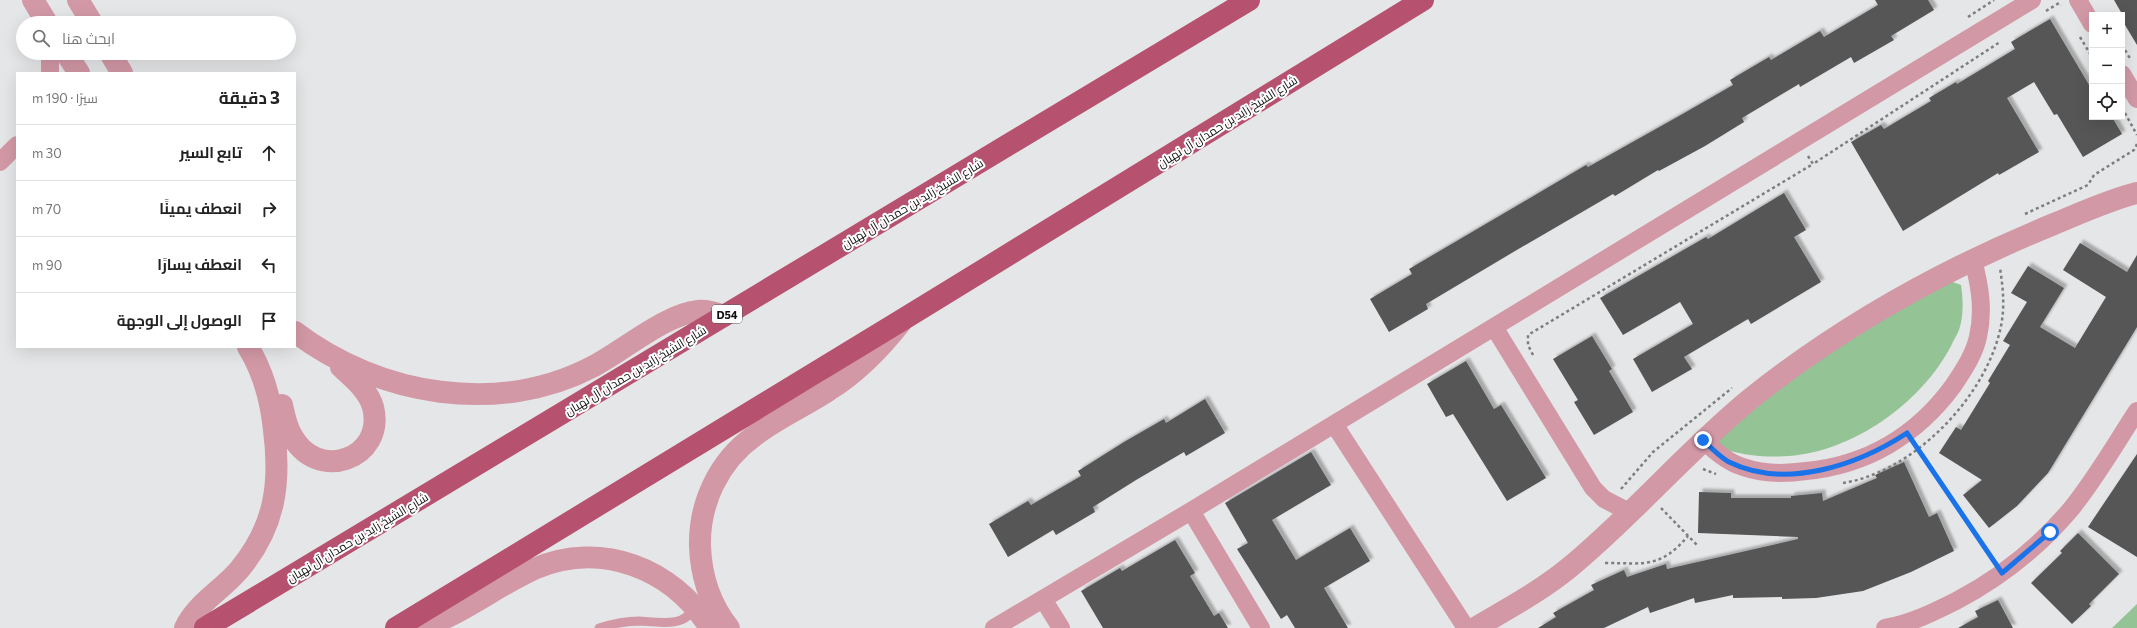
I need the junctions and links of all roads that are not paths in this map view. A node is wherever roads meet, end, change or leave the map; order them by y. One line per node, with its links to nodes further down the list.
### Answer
1 (33, 0): 7 (street)
2 (78, 0): 8 (street)
3 (1249, 0): 24 (main road, شارع الشيخ زايد بن حمدان آل نهيان / D54)
4 (1423, 0): 25 (main road, شارع الشيخ زايد بن حمدان آل نهيان)
5 (2032, 0): 26 (street)
6 (2078, 0): 9 (street)
7 (43, 16)
8 (88, 16)
9 (2089, 19)
10 (50, 60): 14 (street)
11 (70, 60): 15 (street)
12 (114, 60): 16 (street)
13 (2128, 69): 17 (street)
14 (50, 72)
15 (77, 72)
16 (121, 72)
17 (2137, 99)
18 (16, 146): 19 (street)
19 (0, 162)
20 (16, 165): 21 (street)
21 (0, 168)
22 (2133, 192): 23 (street)
23 (1976, 268): 33 (street); 33 (street)
24 (724, 316): 29 (street); 39 (main road, شارع الشيخ زايد بن حمدان آل نهيان / D54)
25 (902, 320): 40 (main road, شارع الشيخ زايد بن حمدان آل نهيان); 44 (street)
26 (1494, 327): 32 (street); 35 (street)
27 (296, 333): 29 (street)
28 (249, 348): 30 (street)
29 (328, 356): 30 (street)
30 (262, 374): 38 (street)
31 (2137, 411): 50 (street)
32 (1334, 424): 34 (street); 48 (street)
33 (1703, 440): 35 (street)
34 (1191, 511): 36 (street); 47 (street)
35 (1629, 512): 49 (street)
36 (1043, 599): 45 (street); 46 (street)
37 (694, 605): 41 (street); 42 (lane); 43 (street)
38 (185, 628)
39 (205, 628)
40 (396, 628)
41 (421, 628)
42 (599, 628)
43 (710, 628)
44 (729, 628)
45 (994, 628)
46 (1061, 628)
47 (1261, 628)
48 (1466, 628)
49 (1476, 628)
50 (1885, 628)

